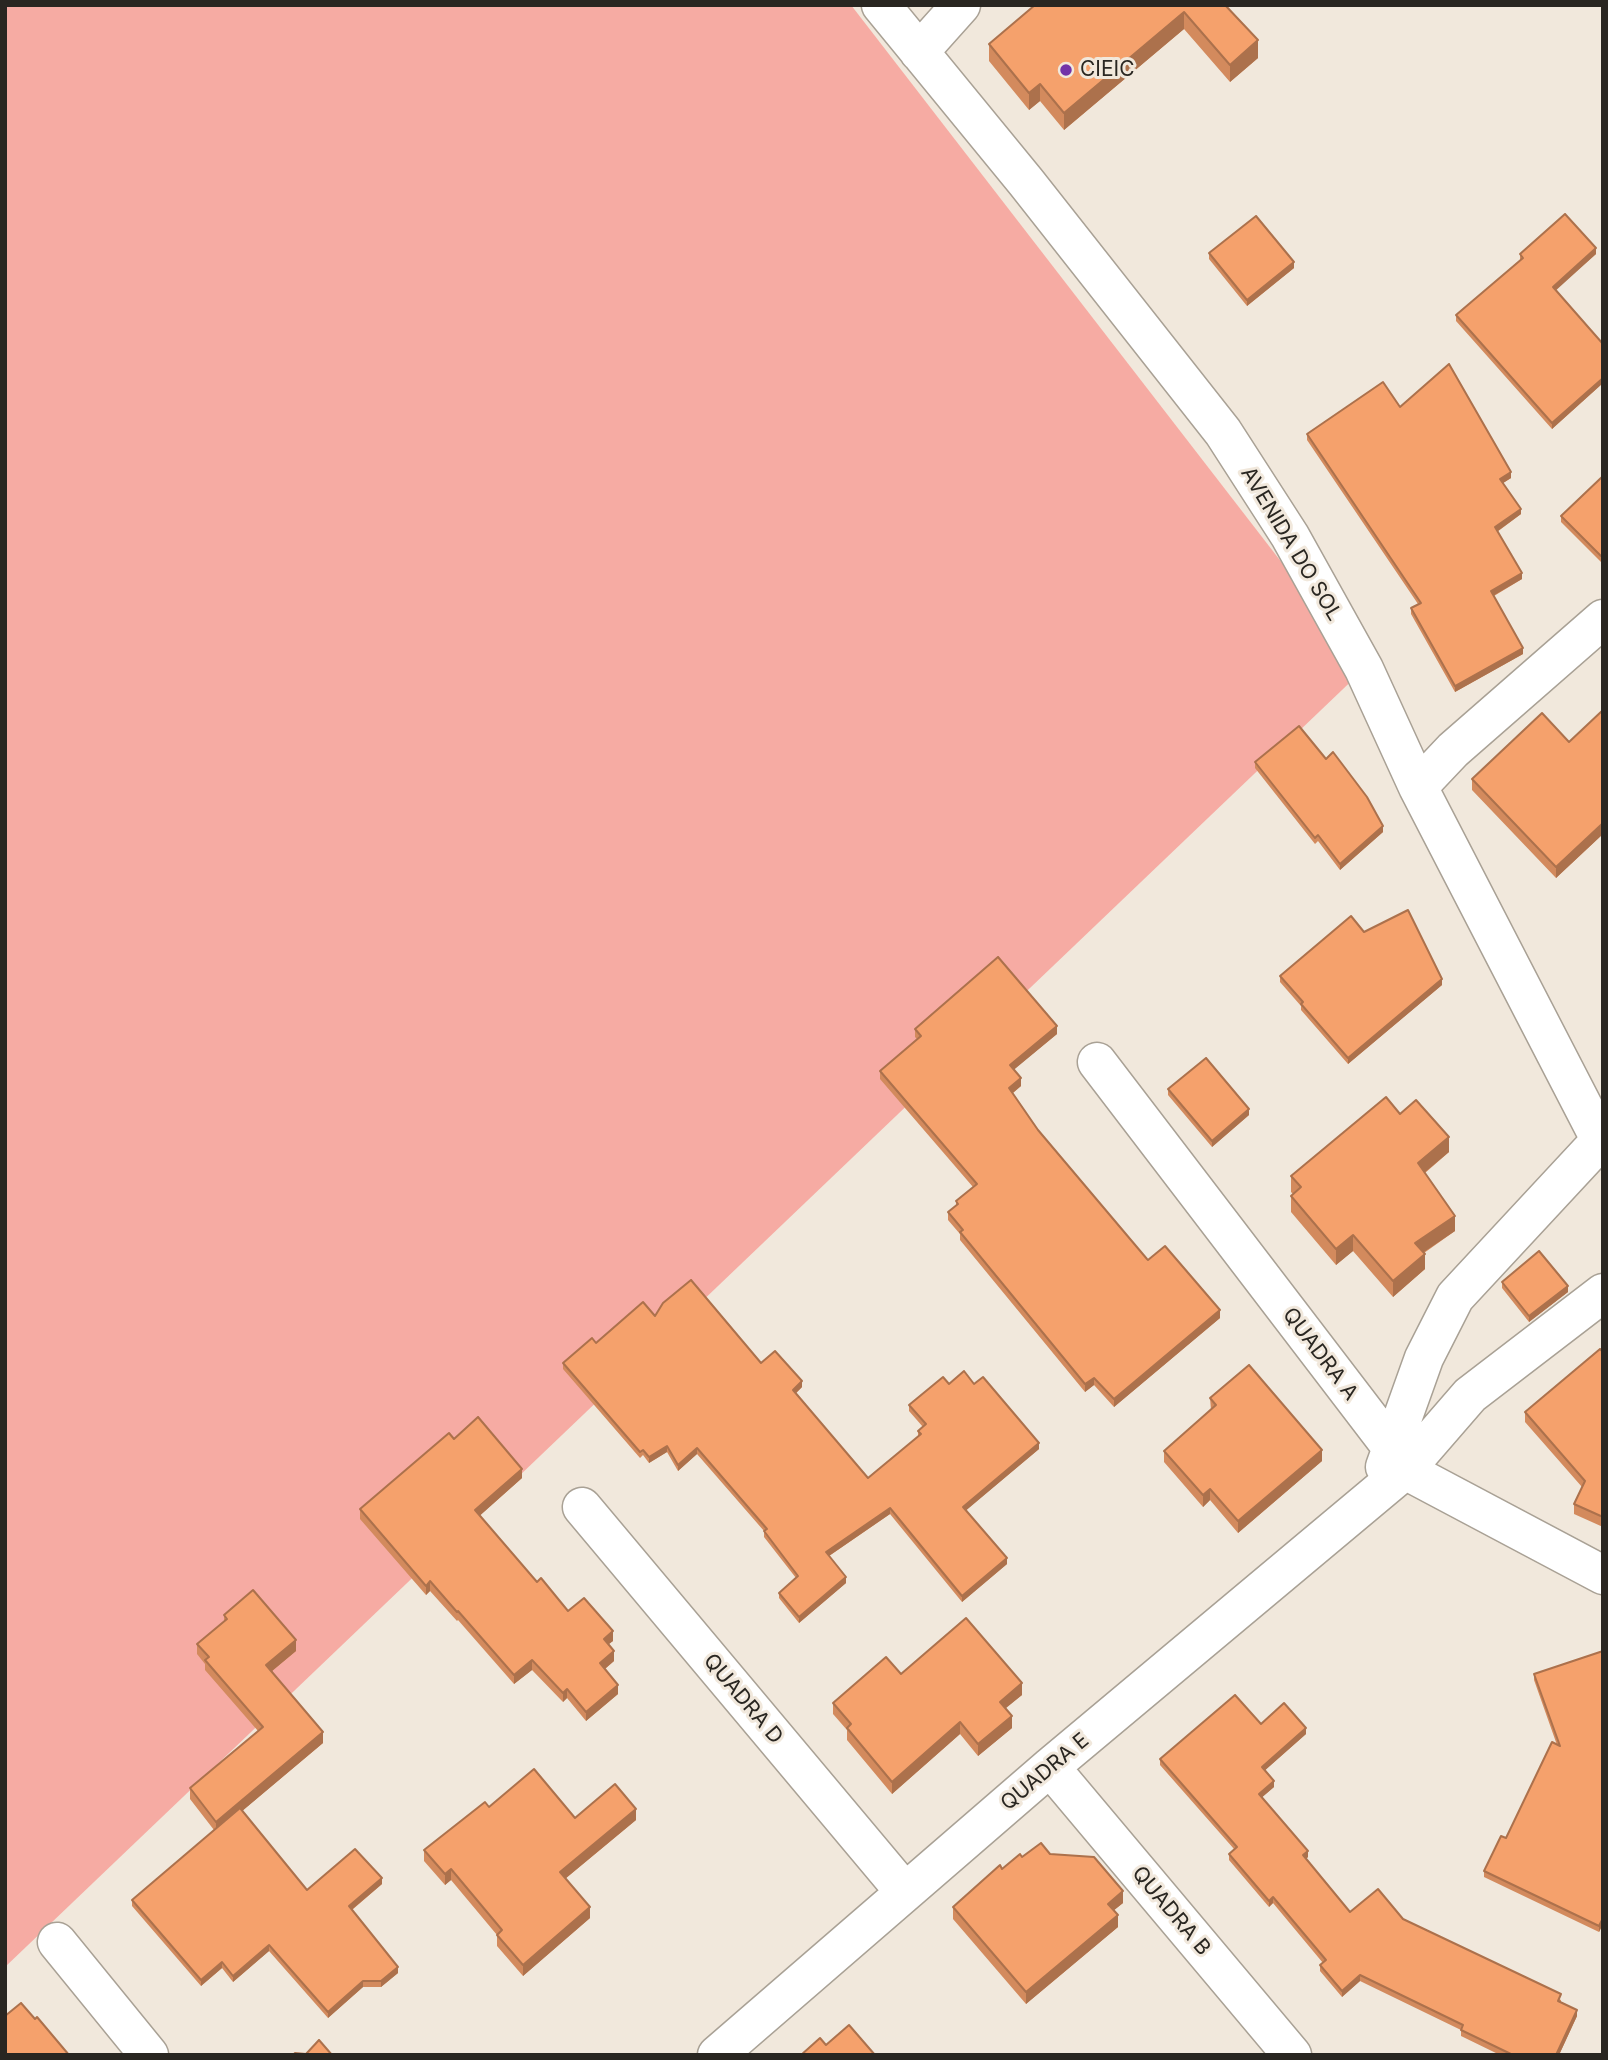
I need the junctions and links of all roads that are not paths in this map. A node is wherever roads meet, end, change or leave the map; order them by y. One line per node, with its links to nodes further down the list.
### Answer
1 (881, 5): 3 (street, AVENIDA DO SOL)
2 (961, 5): 3 (street)
3 (919, 52): 5 (street, AVENIDA DO SOL)
4 (1603, 619): 5 (street)
5 (1418, 787): 7 (street, AVENIDA DO SOL)
6 (1097, 1062): 9 (street, QUADRA A)
7 (1601, 1143): 9 (street)
8 (1603, 1293): 9 (street, QUADRA E)
9 (1391, 1470): 11 (street, QUADRA A); 12 (street, QUADRA E)
10 (582, 1507): 13 (street, QUADRA D)
11 (1603, 1575)
12 (1050, 1767): 13 (street, QUADRA E); 17 (street, QUADRA B)
13 (904, 1891): 16 (street, QUADRA E)
14 (57, 1942): 15 (street)
15 (149, 2055)
16 (717, 2055)
17 (1292, 2055)

